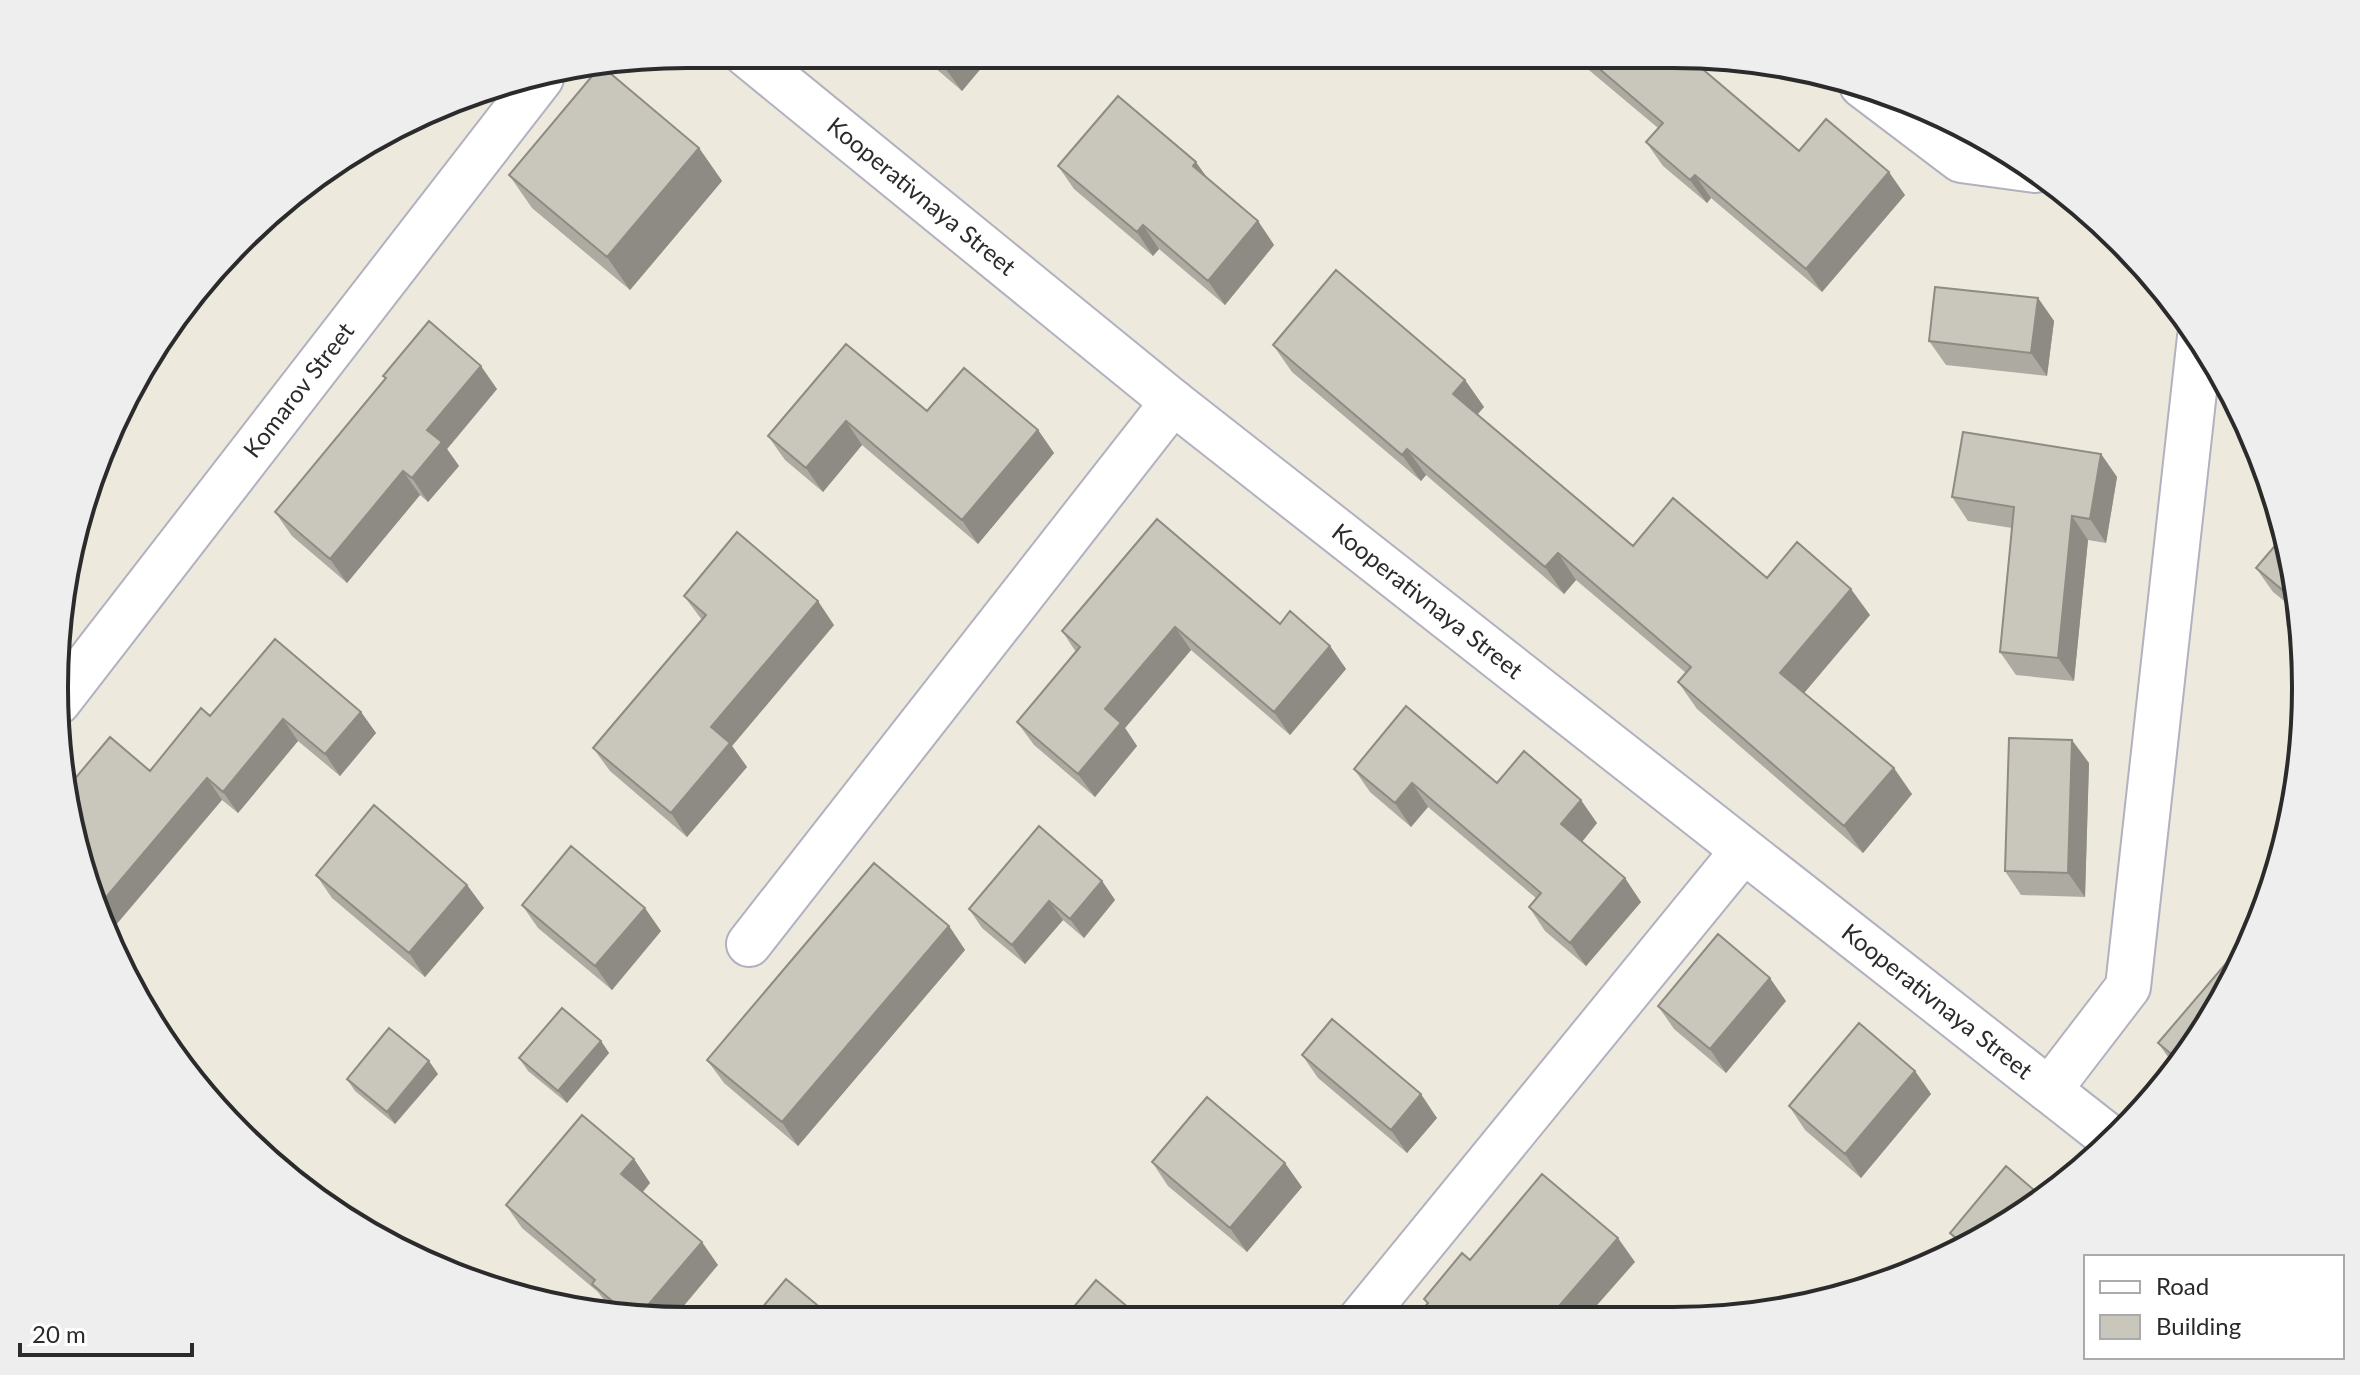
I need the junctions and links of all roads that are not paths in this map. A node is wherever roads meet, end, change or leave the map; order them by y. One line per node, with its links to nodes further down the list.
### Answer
1 (763, 68): 6 (street, Kooperativnaya Street)
2 (534, 88): 7 (street, Komarov Street)
3 (1894, 109): 4 (street)
4 (2007, 166)
5 (2203, 369): 10 (street)
6 (1173, 402): 8 (street, Kooperativnaya Street); 9 (street)
7 (68, 689)
8 (1743, 851): 10 (street, Kooperativnaya Street); 12 (street)
9 (749, 944)
10 (2049, 1090): 11 (street, Kooperativnaya Street)
11 (2103, 1133)
12 (1371, 1307)

